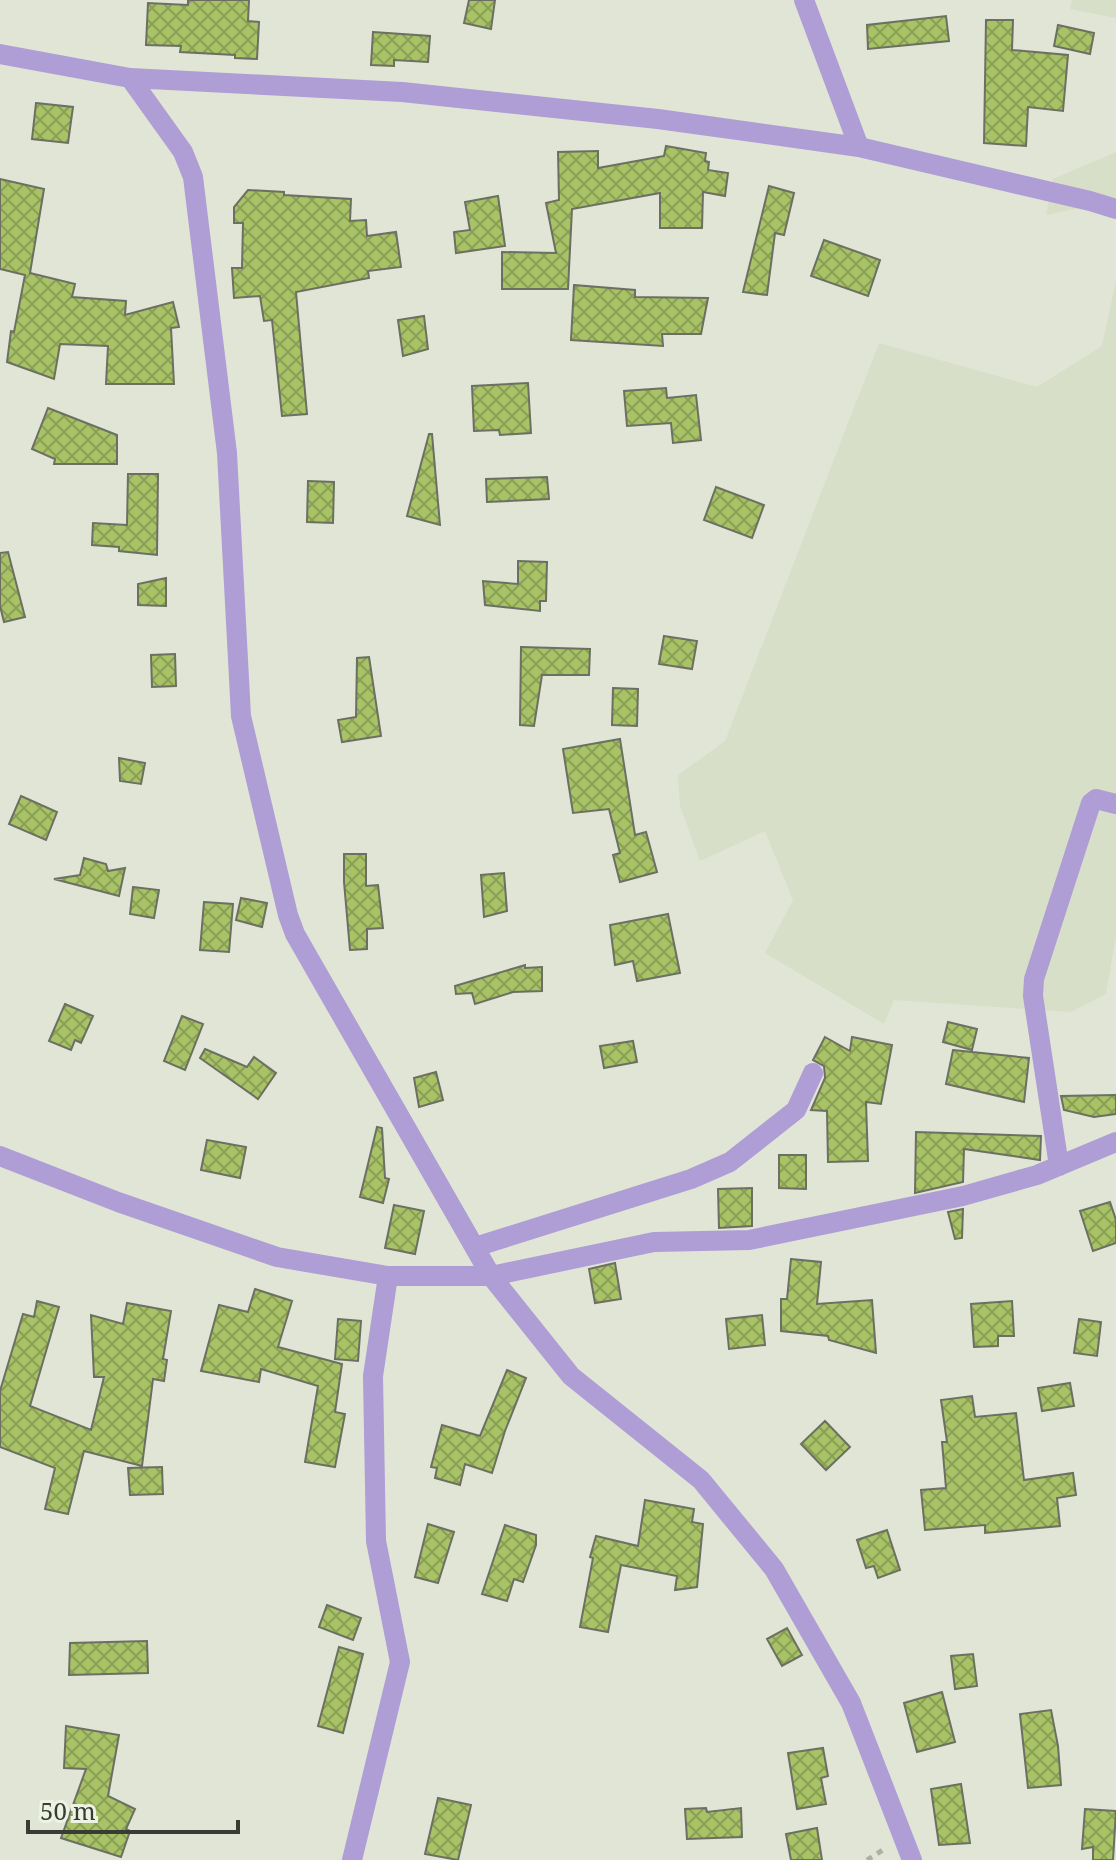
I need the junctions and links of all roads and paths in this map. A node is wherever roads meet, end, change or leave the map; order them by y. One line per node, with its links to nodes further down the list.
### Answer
1 (804, 0): 4 (street)
2 (0, 54): 3 (street)
3 (130, 78): 4 (street); 11 (street)
4 (859, 147): 5 (street)
5 (1116, 209)
6 (1116, 804): 10 (street)
7 (813, 1073): 11 (street)
8 (1116, 1142): 10 (street)
9 (0, 1156): 12 (street)
10 (1059, 1166): 13 (street)
11 (475, 1247): 13 (street)
12 (388, 1276): 13 (street); 14 (street)
13 (491, 1276): 15 (street)
14 (352, 1860)
15 (912, 1860)

